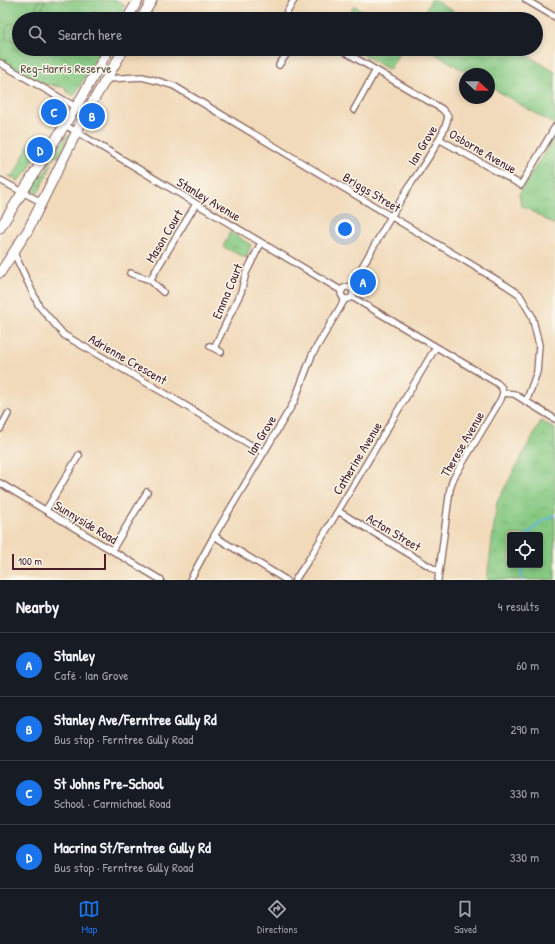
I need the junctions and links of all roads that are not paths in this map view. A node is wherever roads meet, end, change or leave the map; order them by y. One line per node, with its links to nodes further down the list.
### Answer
1 (138, 0): 5 (main road)
2 (152, 0): 6 (main road)
3 (294, 0): 7 (street)
4 (526, 0): 8 (street)
5 (131, 12)
6 (145, 12)
7 (287, 12)
8 (555, 17)
9 (106, 56): 17 (main road)
10 (120, 56): 16 (main road)
11 (285, 56): 14 (street)
12 (352, 56): 15 (street)
13 (0, 63): 17 (street)
14 (279, 65)
15 (376, 70): 18 (street); 23 (street, Ian Grove)
16 (107, 79): 19 (main road); 28 (street, Briggs Street)
17 (76, 107): 19 (street); 20 (main road)
18 (354, 110)
19 (86, 113): 22 (main road)
20 (65, 125): 22 (street, Stanley Avenue); 25 (main road)
21 (555, 127): 23 (street, Osborne Avenue)
22 (77, 132): 26 (main road); 27 (street, Stanley Avenue)
23 (439, 139): 28 (street, Ian Grove)
24 (0, 180): 25 (street)
25 (23, 192): 26 (street); 29 (main road)
26 (43, 203): 31 (main road)
27 (196, 204): 30 (street, Stanley Avenue); 34 (street, Mason Court)
28 (391, 216): 35 (street, Ian Grove); 43 (street, Briggs Street)
29 (0, 228)
30 (261, 243): 36 (street, Stanley Avenue); 41 (street, Emma Court)
31 (14, 252): 32 (main road); 47 (street, Adrienne Crescent)
32 (0, 273)
33 (130, 273): 34 (street, Mason Court)
34 (150, 280): 37 (street, Mason Court)
35 (350, 288): 36 (street); 38 (street)
36 (342, 291): 39 (street)
37 (163, 292)
38 (352, 297): 39 (street); 40 (street)
39 (345, 299): 47 (street, Ian Grove)
40 (436, 347): 42 (street); 52 (street, Catherine Avenue)
41 (221, 352)
42 (503, 393): 43 (street); 55 (street, Therese Avenue)
43 (526, 402): 45 (street)
44 (8, 414): 46 (street)
45 (555, 419)
46 (0, 429)
47 (264, 453): 53 (street, Ian Grove)
48 (80, 455): 51 (street)
49 (0, 483): 51 (street, Sunnyside Road)
50 (147, 492): 54 (street)
51 (46, 510): 54 (street, Sunnyside Road)
52 (338, 511): 55 (street, Acton Street); 59 (street, Catherine Avenue)
53 (214, 536): 57 (street, Ian Grove); 58 (street)
54 (112, 550): 56 (street, Sunnyside Road)
55 (439, 572): 60 (street, Therese Avenue)
56 (161, 580)
57 (190, 580)
58 (286, 580)
59 (295, 580)
60 (438, 580)

